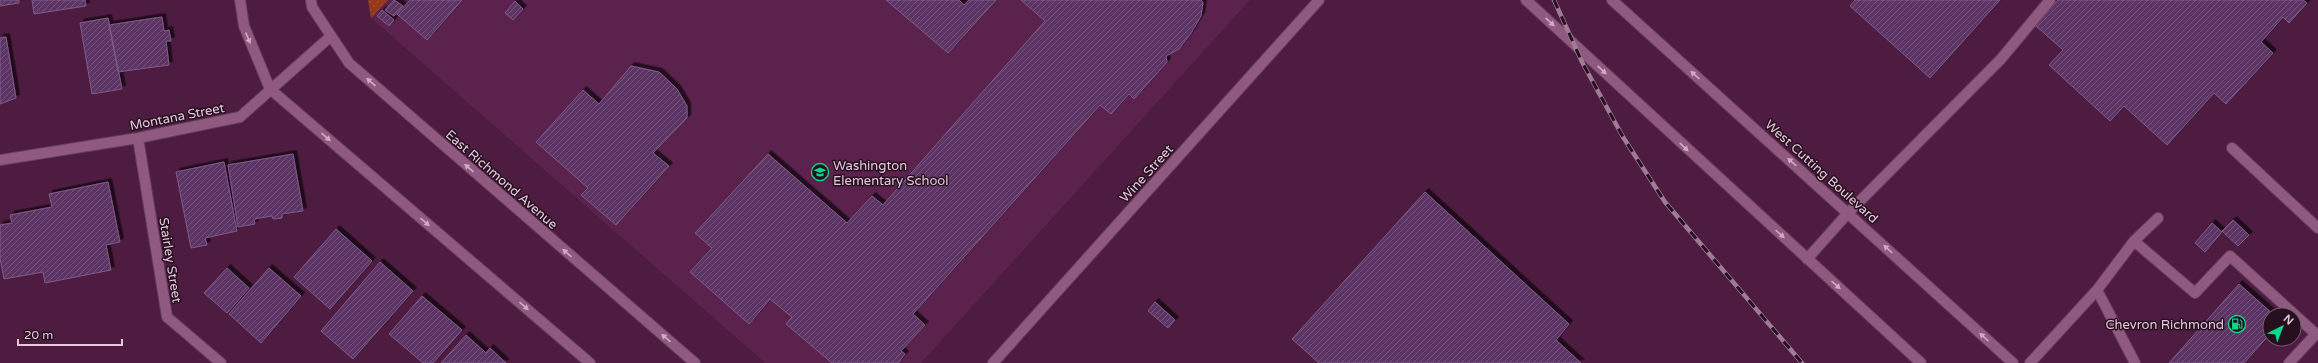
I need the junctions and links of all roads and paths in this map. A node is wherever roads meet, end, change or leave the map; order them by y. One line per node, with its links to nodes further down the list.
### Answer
1 (240, 0): 8 (street, one-way to 8)
2 (311, 0): 7 (street, East Richmond Avenue)
3 (1319, 0): 21 (street, Wine Street)
4 (1526, 0): 16 (street, one-way to 16)
5 (1612, 0): 12 (street, West Cutting Boulevard, one-way to 5)
6 (2050, 0): 12 (street)
7 (331, 36): 8 (street, Montana Street); 20 (street, East Richmond Avenue, one-way to 7)
8 (270, 89): 9 (street, Montana Street); 19 (street, one-way to 19)
9 (138, 138): 11 (street, Montana Street); 18 (street, Stairley Street)
10 (2232, 148): 14 (street)
11 (0, 160)
12 (1848, 213): 16 (street); 23 (street, West Cutting Boulevard, one-way to 12)
13 (2158, 218): 15 (street)
14 (2318, 228)
15 (2134, 241): 17 (street); 26 (street)
16 (1807, 259): 22 (street, one-way to 22)
17 (2097, 290): 24 (street); 25 (street)
18 (221, 363)
19 (590, 363)
20 (696, 363)
21 (992, 363)
22 (1921, 363)
23 (2013, 363)
24 (2030, 363)
25 (2136, 363)
26 (2289, 363)

